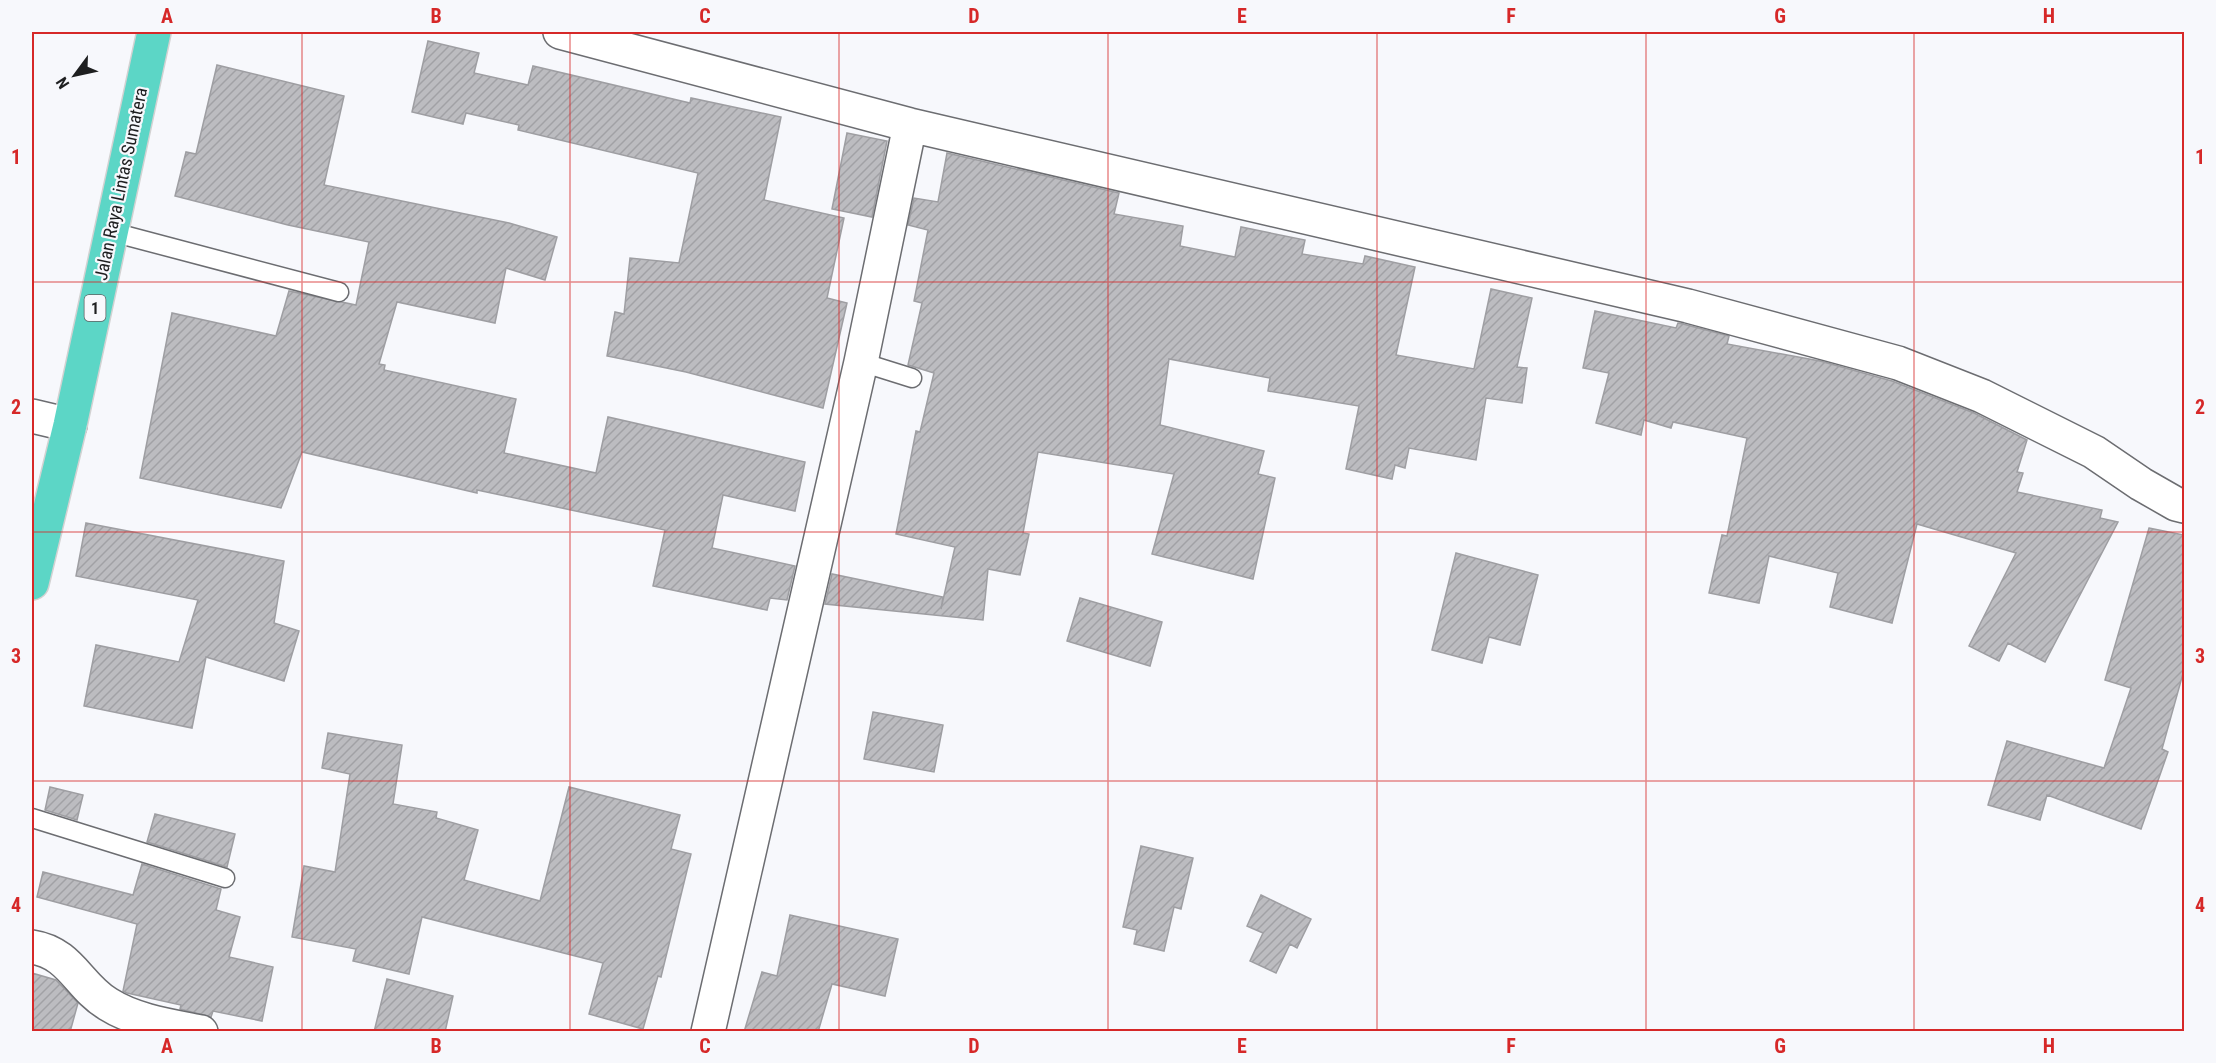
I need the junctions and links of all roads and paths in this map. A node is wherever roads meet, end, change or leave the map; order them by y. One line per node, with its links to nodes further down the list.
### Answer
1 (154, 32): 4 (highway, Jalan Raya Lintas Sumatera / 1)
2 (560, 32): 3 (street)
3 (910, 125): 6 (street); 10 (street)
4 (112, 232): 5 (lane); 9 (highway, Jalan Raya Lintas Sumatera / 1)
5 (339, 292)
6 (861, 362): 7 (lane); 16 (street)
7 (912, 378)
8 (32, 416): 9 (street)
9 (70, 424): 11 (highway, Jalan Raya Lintas Sumatera / 1)
10 (2184, 506)
11 (32, 574)
12 (32, 818): 13 (lane)
13 (225, 878)
14 (32, 947): 15 (street)
15 (201, 1032)
16 (708, 1032)

